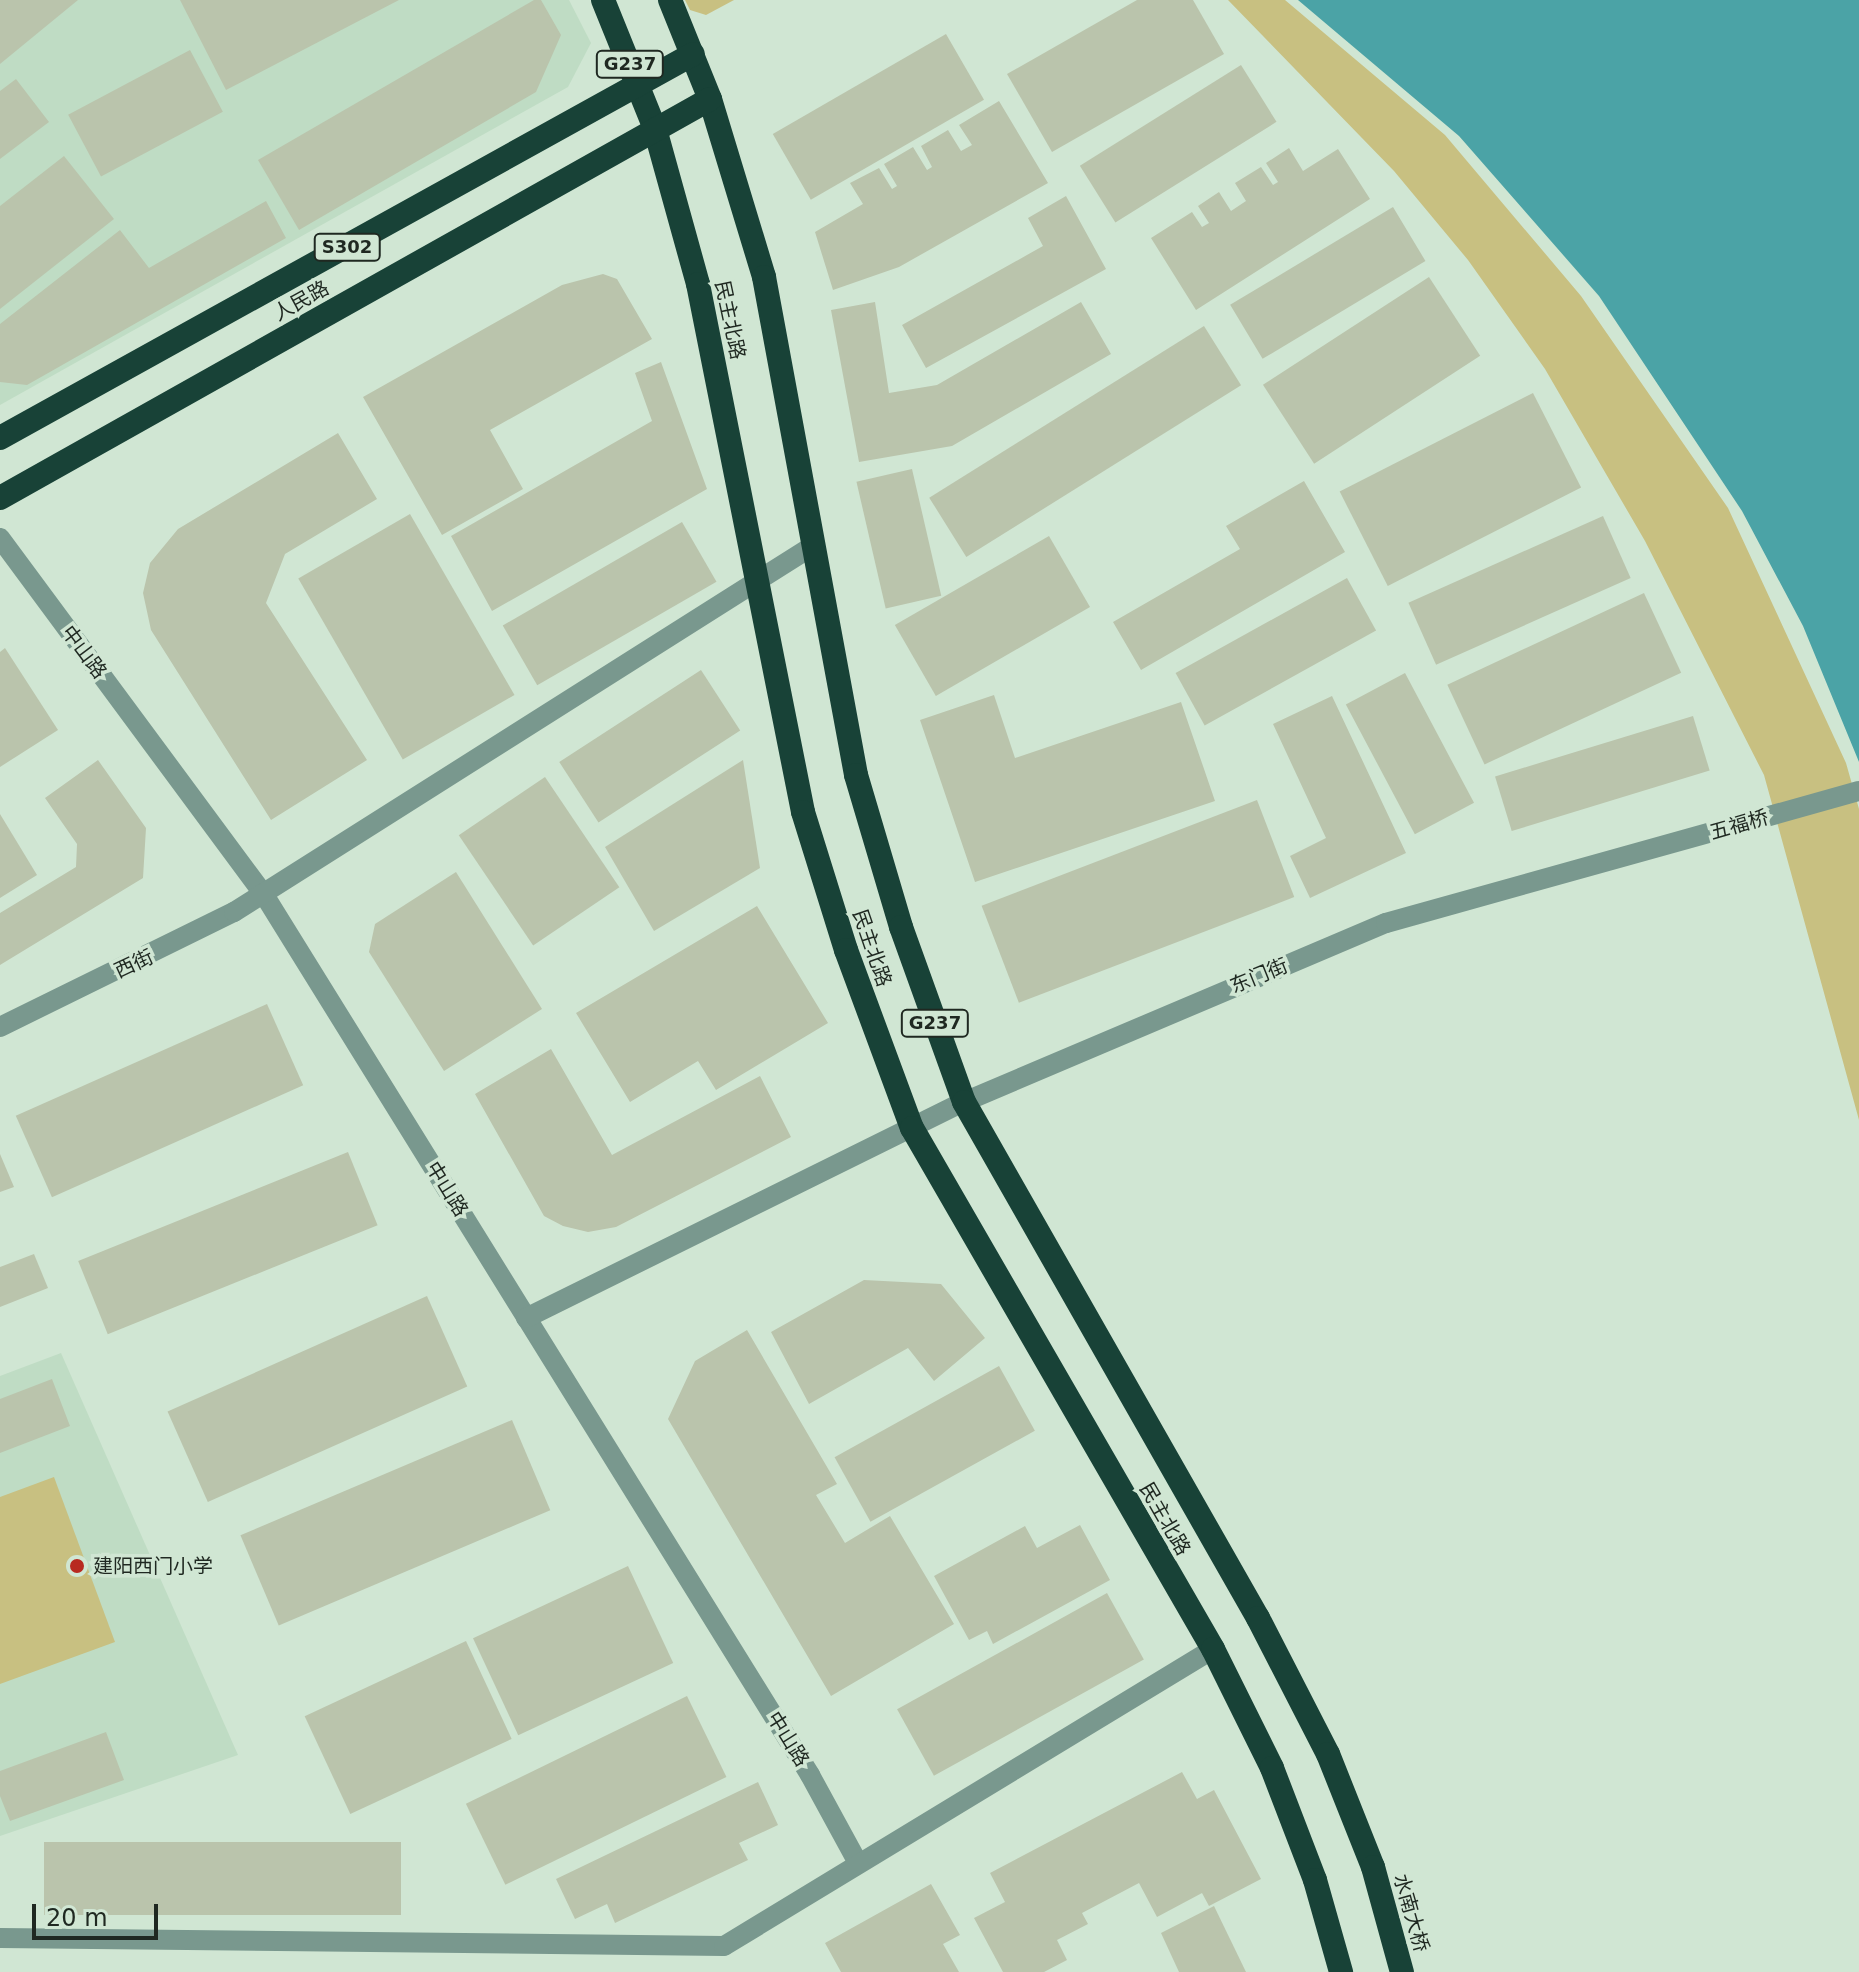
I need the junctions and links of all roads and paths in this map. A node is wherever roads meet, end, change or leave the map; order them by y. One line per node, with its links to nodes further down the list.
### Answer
1 (603, 0): 4 (highway, 民主北路 / G237)
2 (670, 0): 3 (highway, 民主北路 / G237)
3 (693, 54): 4 (highway, 人民路 / S302); 5 (highway, 民主北路 / G237)
4 (640, 87): 6 (highway, 民主北路 / G237); 7 (highway, 人民路 / S302)
5 (710, 99): 6 (highway, 人民路 / S302); 10 (highway, 民主北路 / G237)
6 (655, 129): 8 (highway, 人民路 / S302); 11 (highway, 民主北路 / G237)
7 (0, 438)
8 (0, 498)
9 (0, 538): 14 (street, 中山路)
10 (814, 545): 11 (street, 西街); 16 (highway, 民主北路 / G237)
11 (757, 581): 14 (street, 西街); 17 (highway, 民主北路 / G237)
12 (1859, 791): 13 (street, 五福桥)
13 (1619, 860): 16 (street, 东门街)
14 (263, 893): 15 (street, 西街); 18 (street, 中山路)
15 (0, 1027)
16 (964, 1102): 17 (street, 东门街); 21 (highway, 民主北路 / G237)
17 (912, 1128): 18 (street, 东门街); 19 (highway, 民主北路 / G237)
18 (526, 1318): 20 (street, 中山路)
19 (1213, 1649): 20 (street); 23 (highway, 民主北路 / G237)
20 (858, 1863): 22 (street)
21 (1373, 1867): 24 (highway, 水南大桥 / G237)
22 (0, 1938)
23 (1341, 1972)
24 (1402, 1972)

